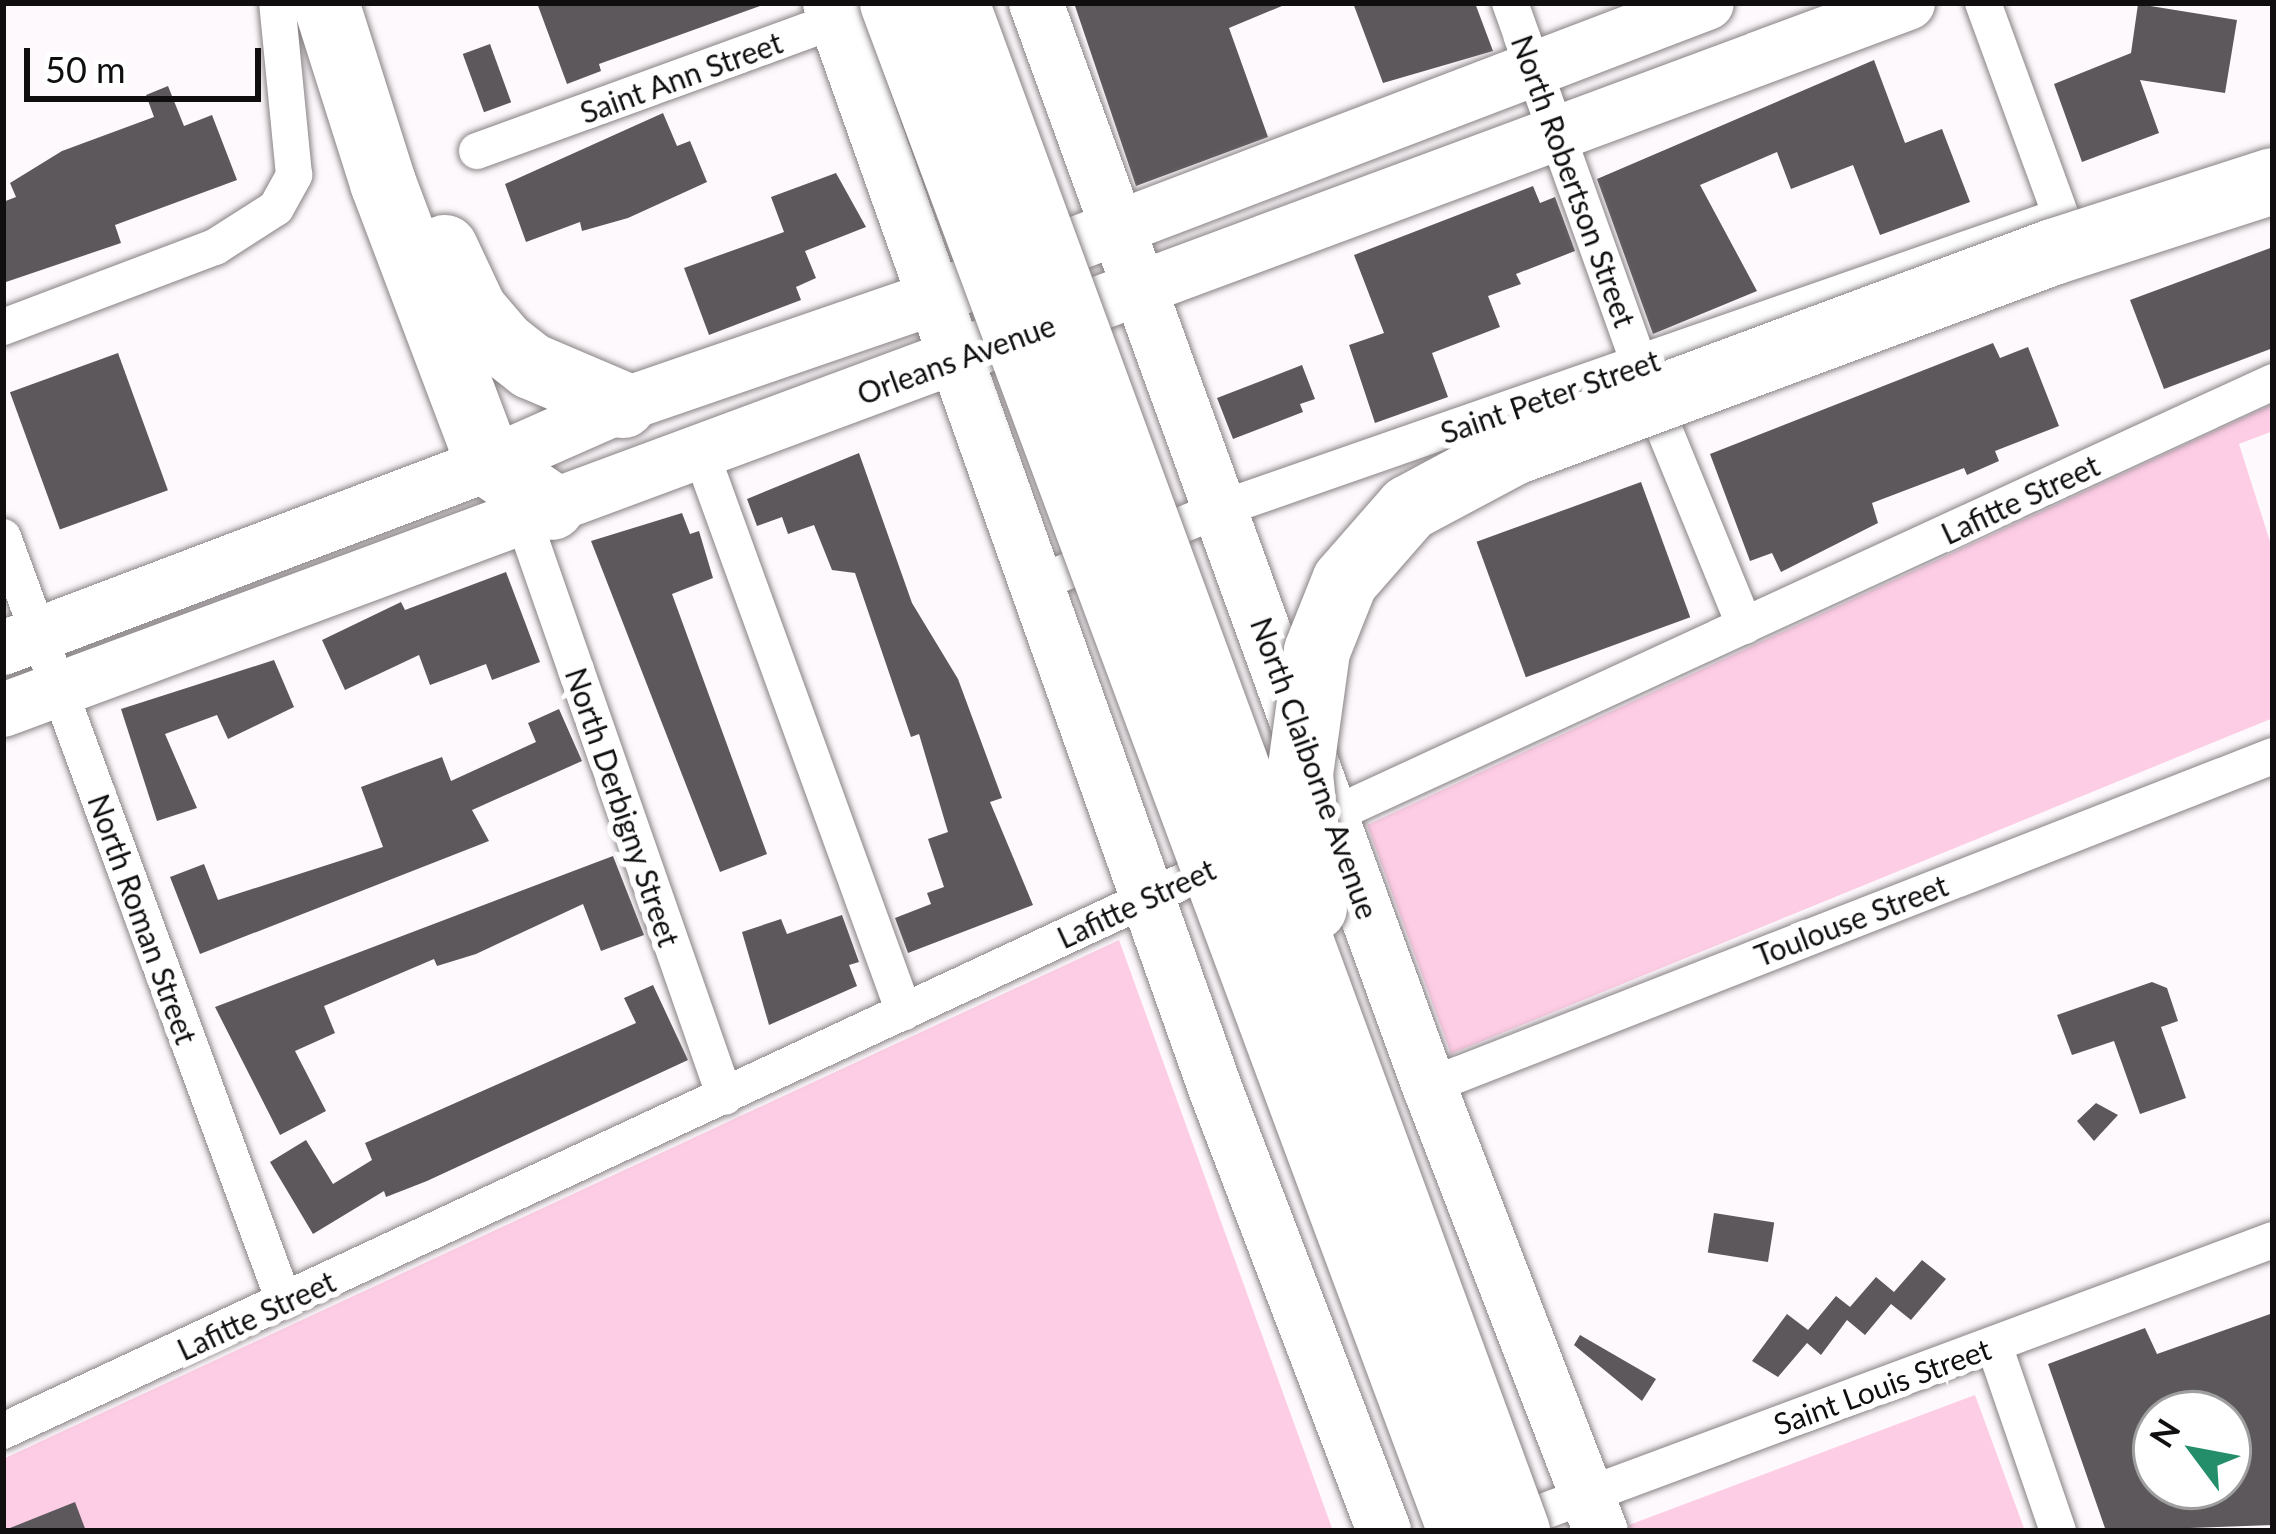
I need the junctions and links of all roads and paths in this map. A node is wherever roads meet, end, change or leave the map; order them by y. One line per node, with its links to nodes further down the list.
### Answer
1 (277, 3): 19 (street)
2 (326, 3): 14 (highway)
3 (356, 3): 14 (highway)
4 (956, 3): 36 (highway, bridge)
5 (1036, 3): 16 (street, North Claiborne Avenue)
6 (1510, 3): 11 (street, North Robertson Street)
7 (1706, 3): 11 (street, Orleans Avenue)
8 (1908, 3): 12 (street, Orleans Avenue)
9 (1983, 3): 21 (street, Saint Peter Street)
10 (861, 7): 13 (street, Saint Ann Street); 18 (street); 46 (highway, bridge)
11 (1533, 68): 12 (street, North Robertson Street); 16 (street, Orleans Avenue)
12 (1556, 134): 17 (street, Orleans Avenue); 21 (street, North Robertson Street)
13 (477, 151)
14 (400, 179): 23 (highway); 25 (highway)
15 (2273, 182): 36 (highway, bridge)
16 (1117, 226): 17 (street, North Claiborne Avenue); 18 (street, Orleans Avenue)
17 (1142, 291): 20 (street, Orleans Avenue); 26 (street, North Claiborne Avenue)
18 (936, 297): 20 (street); 23 (street, Orleans Avenue)
19 (3, 327)
20 (959, 359): 24 (street, Orleans Avenue); 28 (street)
21 (1640, 366): 26 (street, Saint Peter Street); 29 (street, North Robertson Street)
22 (2273, 382): 29 (street, Lafitte Street)
23 (623, 405): 25 (street, Orleans Avenue)
24 (701, 453): 25 (street, Orleans Avenue); 37 (street)
25 (521, 496): 30 (street, Orleans Avenue); 31 (street, Orleans Avenue); 39 (street, North Derbigny Street)
26 (1223, 508): 28 (street, Saint Peter Street); 34 (street, North Claiborne Avenue)
27 (3, 537): 30 (street, North Roman Street)
28 (1041, 582): 35 (street)
29 (1744, 626): 34 (street, Lafitte Street)
30 (20, 642): 31 (street, North Roman Street)
31 (58, 688): 32 (street, Orleans Avenue); 41 (street, North Roman Street)
32 (3, 710)
33 (2273, 756): 38 (street, Toulouse Street)
34 (1331, 815): 35 (street, Lafitte Street); 38 (street, North Claiborne Avenue)
35 (1152, 894): 37 (street, Lafitte Street); 45 (street)
36 (1325, 1007): 48 (highway, bridge)
37 (904, 1012): 39 (street, Lafitte Street)
38 (1429, 1086): 44 (street, North Claiborne Avenue)
39 (725, 1097): 41 (street, Lafitte Street)
40 (2273, 1240): 42 (street, Saint Louis Street)
41 (284, 1301): 43 (street, Lafitte Street)
42 (1994, 1345): 44 (street, Saint Louis Street); 49 (street)
43 (3, 1431)
44 (1595, 1513): 47 (street, Saint Louis Street)
45 (1384, 1531)
46 (1461, 1531)
47 (1490, 1531)
48 (1517, 1531)
49 (2058, 1531)

